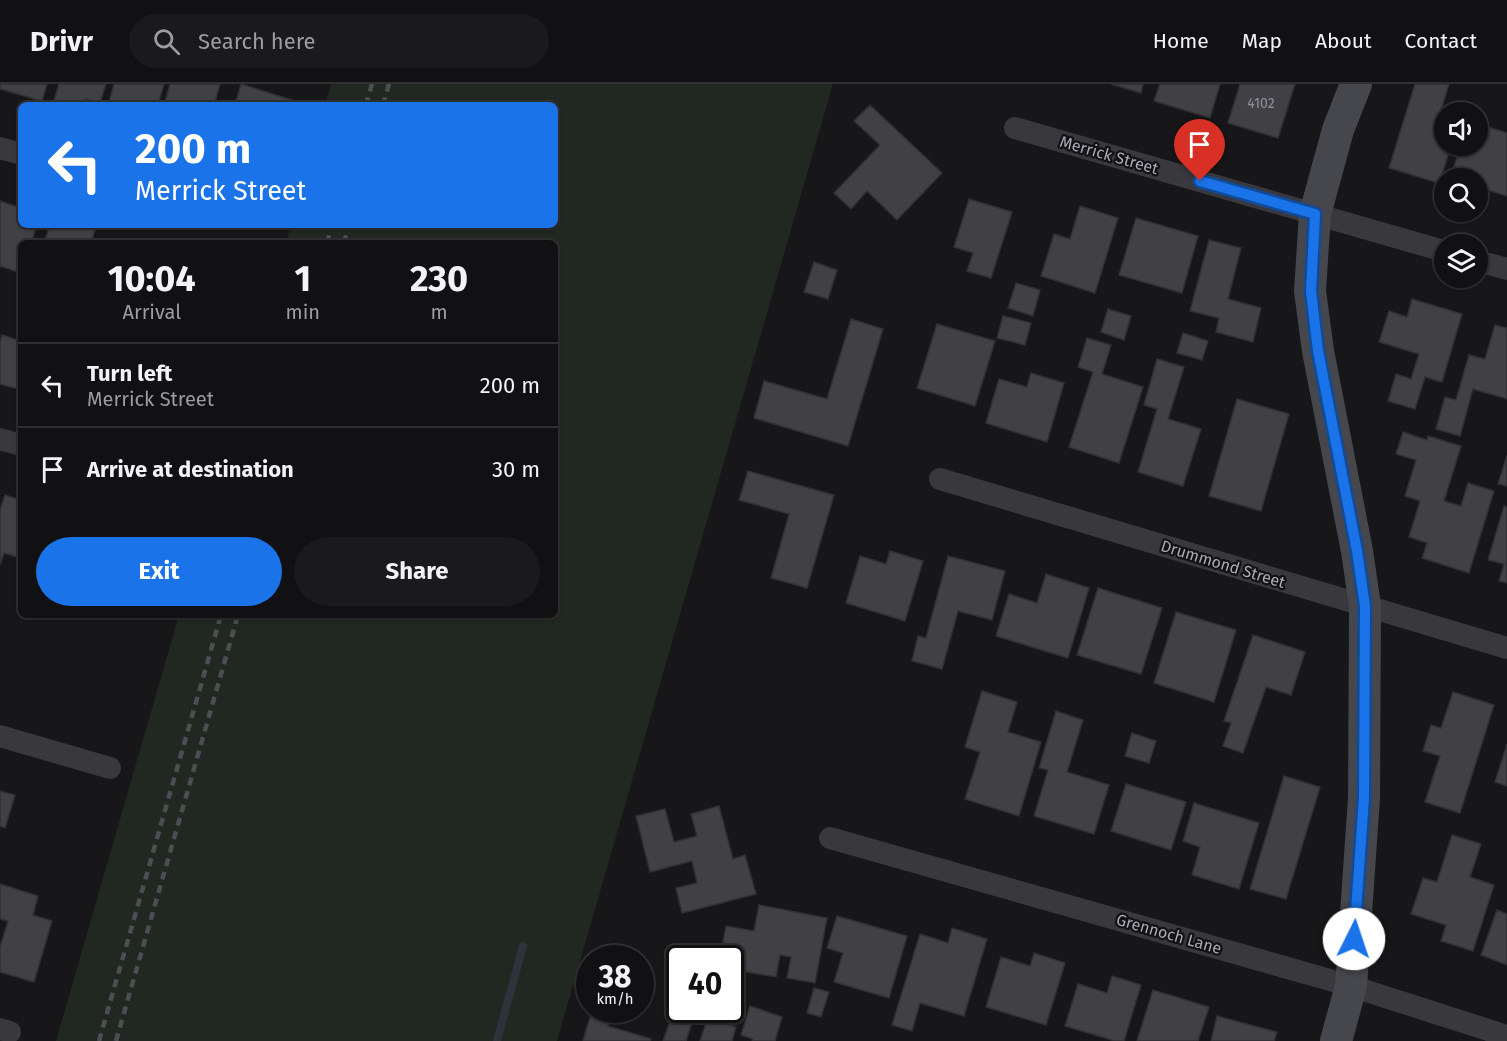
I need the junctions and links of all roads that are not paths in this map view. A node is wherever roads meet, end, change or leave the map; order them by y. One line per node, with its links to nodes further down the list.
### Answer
1 (1356, 84): 5 (street)
2 (1015, 128): 5 (street, Merrick Street)
3 (0, 148): 4 (street)
4 (18, 153)
5 (1315, 214): 6 (street, Merrick Street); 12 (street)
6 (1434, 248)
7 (1488, 264): 8 (street)
8 (1507, 269)
9 (0, 439): 10 (street)
10 (18, 444)
11 (940, 479): 12 (street, Drummond Street)
12 (1365, 606): 13 (street, Drummond Street); 17 (street)
13 (1507, 648)
14 (0, 736): 15 (street)
15 (110, 768)
16 (830, 838): 17 (street, Grennoch Lane)
17 (1351, 986): 18 (street, Grennoch Lane); 19 (street)
18 (1507, 1036)
19 (1336, 1041)

